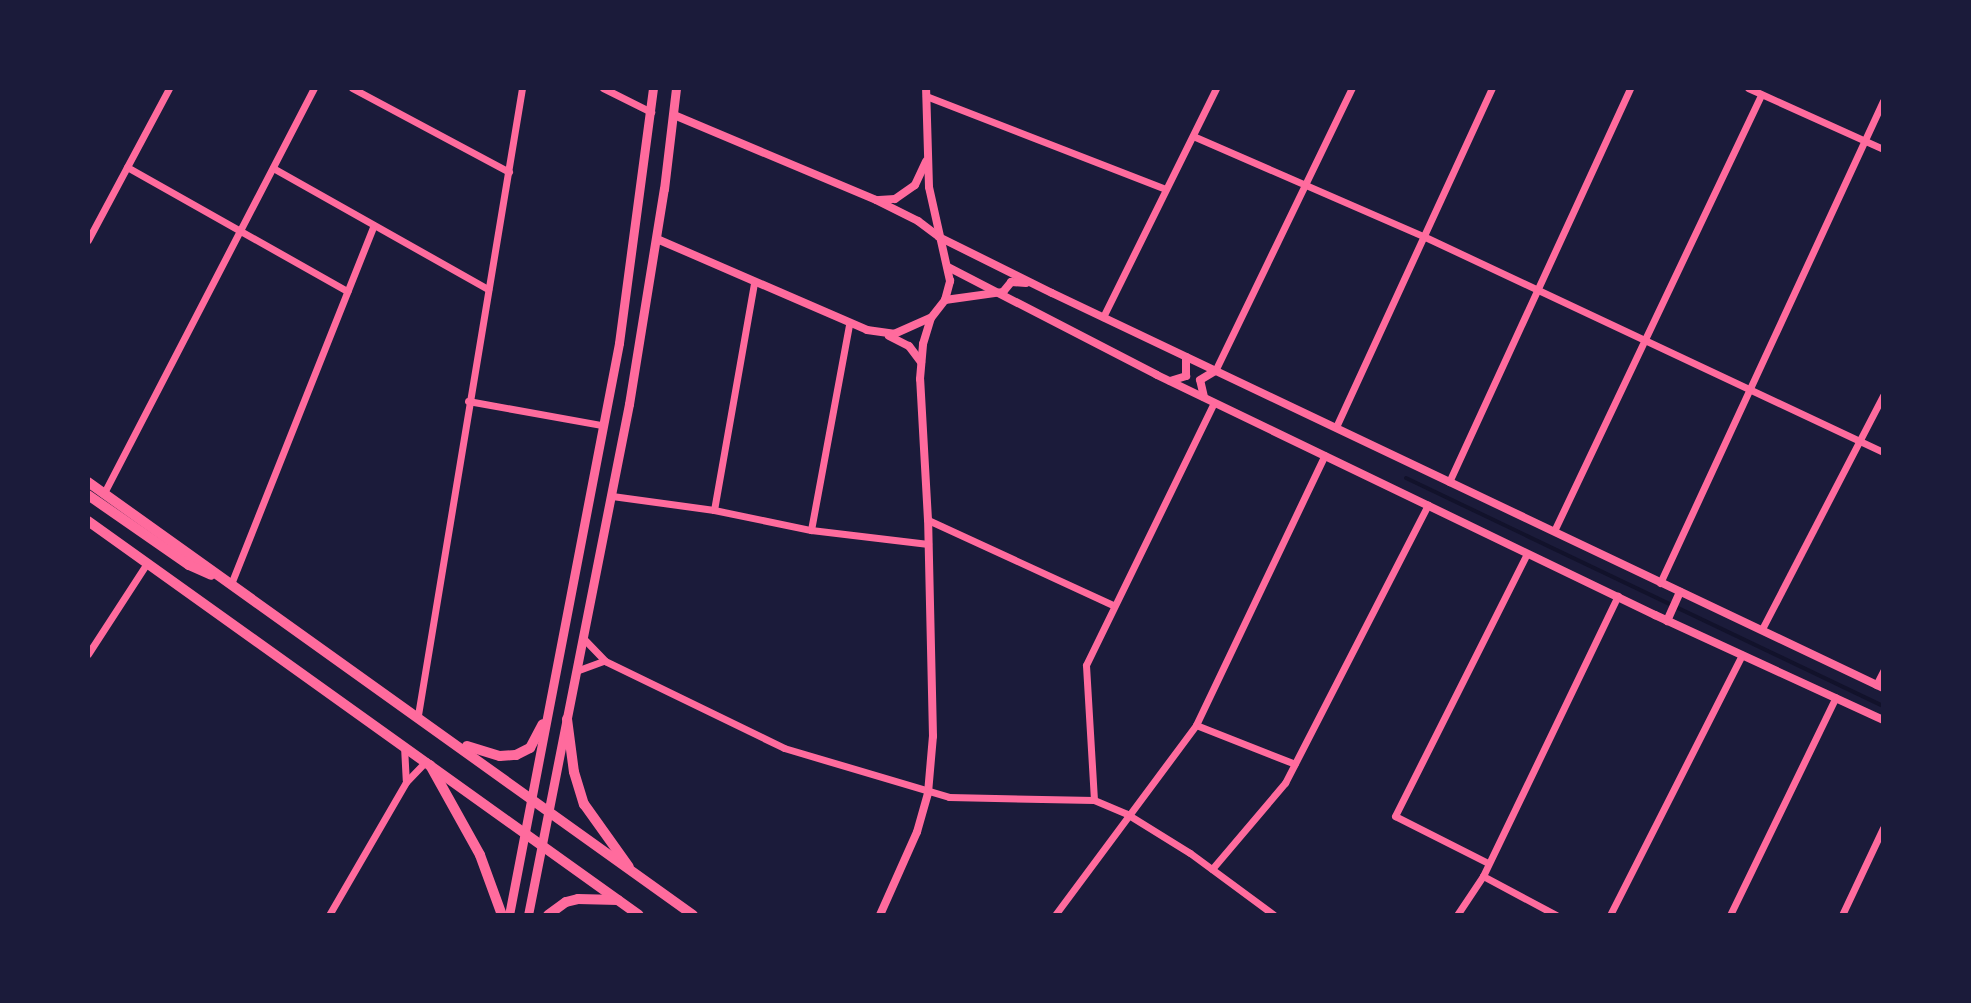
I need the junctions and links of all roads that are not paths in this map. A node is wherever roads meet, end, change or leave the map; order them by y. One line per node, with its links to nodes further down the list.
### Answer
1 (169, 88): 22 (street)
2 (314, 88): 23 (street)
3 (352, 88): 24 (street)
4 (522, 88): 24 (street)
5 (603, 88): 16 (street)
6 (653, 88): 16 (main road)
7 (676, 88): 17 (main road)
8 (1216, 88): 18 (street)
9 (1352, 88): 25 (street)
10 (1492, 88): 30 (street)
11 (1630, 88): 38 (street)
12 (1748, 88): 14 (street)
13 (926, 92): 21 (street); 26 (street)
14 (1761, 95): 19 (street); 48 (street)
15 (1883, 101): 19 (street)
16 (651, 112): 40 (main road)
17 (674, 115): 27 (street); 32 (main road)
18 (1193, 136): 25 (street); 26 (street)
19 (1864, 139): 20 (street); 53 (street)
20 (1883, 149)
21 (926, 160): 27 (street); 31 (street)
22 (127, 167): 29 (street); 33 (street)
23 (273, 168): 28 (street); 29 (street)
24 (509, 172): 37 (street)
25 (1304, 186): 30 (street); 51 (street)
26 (1166, 189): 44 (street)
27 (876, 200): 31 (street)
28 (374, 225): 37 (street); 39 (street)
29 (240, 231): 39 (street); 65 (street)
30 (1423, 236): 38 (street); 59 (street)
31 (939, 237): 34 (street); 36 (street)
32 (657, 239): 35 (street); 42 (main road)
33 (88, 240)
34 (948, 267): 41 (street); 43 (street)
35 (754, 284): 46 (street); 69 (street)
36 (1037, 286): 41 (street); 44 (street)
37 (488, 289): 56 (street)
38 (1538, 289): 48 (street); 64 (street)
39 (347, 291): 78 (street)
40 (626, 291): 42 (main road); 58 (main road)
41 (1003, 292): 43 (street); 52 (street)
42 (648, 294): 67 (main road)
43 (945, 300): 45 (street)
44 (1103, 317): 49 (street)
45 (931, 318): 47 (street); 50 (street)
46 (849, 325): 47 (street); 72 (street)
47 (885, 334): 50 (street)
48 (1644, 338): 53 (street); 73 (street)
49 (1186, 357): 51 (street); 52 (street)
50 (921, 362): 70 (street)
51 (1215, 371): 55 (street); 59 (street)
52 (1169, 381): 55 (street)
53 (1747, 390): 60 (street); 77 (street)
54 (1883, 396): 60 (street)
55 (1204, 397): 57 (street)
56 (468, 401): 58 (street); 92 (street)
57 (1214, 402): 62 (street); 81 (street)
58 (602, 425): 95 (main road)
59 (1336, 427): 64 (street)
60 (1860, 441): 61 (street); 83 (street)
61 (1883, 452)
62 (1325, 455): 68 (street); 96 (street)
63 (88, 482): 65 (main road)
64 (1449, 482): 73 (street)
65 (104, 493): 78 (main road)
66 (88, 495): 78 (main road)
67 (612, 496): 69 (street); 84 (main road)
68 (1428, 505): 75 (street); 100 (street)
69 (714, 510): 72 (street)
70 (928, 520): 74 (street); 81 (street)
71 (88, 521): 76 (main road)
72 (811, 530): 74 (street)
73 (1554, 531): 77 (street)
74 (928, 544): 102 (street)
75 (1527, 554): 80 (street); 110 (street)
76 (147, 563): 85 (street); 98 (main road)
77 (1660, 583): 79 (street)
78 (231, 584): 92 (main road)
79 (1679, 595): 82 (street); 83 (street)
80 (1618, 596): 82 (street); 110 (street)
81 (1113, 605): 104 (street)
82 (1669, 617): 86 (street)
83 (1762, 629): 90 (street)
84 (583, 638): 87 (street); 88 (main road)
85 (88, 654)
86 (1742, 655): 91 (street); 127 (street)
87 (605, 661): 88 (street); 102 (street)
88 (576, 671): 93 (main road)
89 (1883, 671): 90 (street)
90 (1880, 687)
91 (1836, 697): 94 (street); 128 (street)
92 (418, 715): 97 (main road)
93 (567, 719): 106 (main road); 112 (main road)
94 (1883, 720)
95 (543, 724): 97 (main road); 103 (main road)
96 (1196, 725): 100 (street); 105 (street)
97 (456, 742): 103 (main road)
98 (404, 746): 99 (main road); 101 (street)
99 (428, 762): 101 (street); 108 (main road); 116 (main road)
100 (1295, 764): 111 (street)
101 (406, 782): 115 (street)
102 (928, 793): 104 (street); 122 (street)
103 (530, 800): 106 (main road); 108 (main road)
104 (1094, 800): 105 (street)
105 (1127, 814): 111 (street); 123 (street)
106 (549, 815): 109 (main road); 112 (main road)
107 (1883, 828): 129 (street)
108 (524, 833): 109 (main road); 117 (main road)
109 (542, 846): 114 (main road); 118 (main road)
110 (1488, 863): 113 (street)
111 (1212, 869): 124 (street)
112 (635, 875): 121 (main road)
113 (1483, 876): 125 (street); 126 (street)
114 (618, 900): 119 (main road); 120 (main road)
115 (329, 915)
116 (502, 915)
117 (509, 915)
118 (528, 915)
119 (548, 915)
120 (639, 915)
121 (693, 915)
122 (880, 915)
123 (1055, 915)
124 (1274, 915)
125 (1457, 915)
126 (1556, 915)
127 (1610, 915)
128 (1730, 915)
129 (1842, 915)

